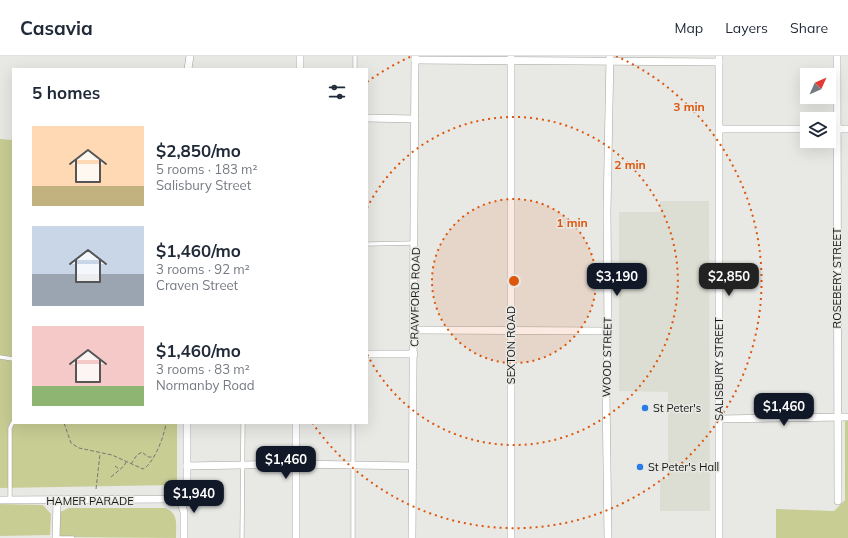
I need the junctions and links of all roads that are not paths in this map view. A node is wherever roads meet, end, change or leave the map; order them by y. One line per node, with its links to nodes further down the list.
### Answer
1 (186, 56): 10 (street)
2 (190, 56): 11 (street)
3 (300, 56): 12 (street)
4 (355, 56): 13 (lane)
5 (837, 56): 14 (street, ROSEBERY STREET)
6 (415, 58): 7 (street); 16 (street, CRAWFORD ROAD)
7 (511, 58): 8 (street); 25 (street, SEXTON ROAD)
8 (610, 59): 9 (street); 26 (street, WOOD STREET)
9 (719, 59): 17 (street, SALISBURY STREET)
10 (188, 68)
11 (188, 68)
12 (300, 68)
13 (355, 68)
14 (834, 112)
15 (368, 118): 16 (street)
16 (415, 119): 22 (street, CRAWFORD ROAD)
17 (720, 129): 18 (street); 33 (street, SALISBURY STREET)
18 (800, 129)
19 (836, 129): 20 (street)
20 (848, 129)
21 (833, 148): 31 (street, ROSEBERY STREET)
22 (415, 243): 23 (lane); 24 (street, CRAWFORD ROAD)
23 (369, 244)
24 (414, 330): 25 (street); 28 (street, CRAWFORD ROAD)
25 (511, 331): 26 (street); 56 (street, SEXTON ROAD)
26 (608, 331): 57 (street, WOOD STREET)
27 (368, 354): 28 (street)
28 (414, 354): 43 (street, CRAWFORD ROAD)
29 (0, 357): 30 (lane)
30 (12, 359)
31 (837, 417): 32 (street); 33 (street); 48 (street, ROSEBERY STREET)
32 (848, 417)
33 (719, 419): 58 (street, SALISBURY STREET)
34 (12, 424): 46 (lane)
35 (187, 424): 40 (street)
36 (243, 424): 41 (lane)
37 (296, 424): 39 (street)
38 (353, 424): 42 (lane)
39 (295, 464): 41 (street); 42 (street); 53 (street)
40 (187, 466): 41 (street); 44 (street)
41 (244, 466): 52 (lane)
42 (353, 466): 43 (street); 54 (lane)
43 (413, 466): 55 (street, CRAWFORD ROAD)
44 (179, 497): 47 (street, HAMER PARADE); 51 (street)
45 (0, 500): 46 (street, HAMER PARADE)
46 (10, 501): 47 (street, HAMER PARADE)
47 (56, 501): 49 (street)
48 (838, 501)
49 (56, 538): 50 (lane)
50 (73, 538)
51 (184, 538)
52 (242, 538)
53 (296, 538)
54 (353, 538)
55 (412, 538)
56 (511, 538)
57 (608, 538)
58 (719, 538)

